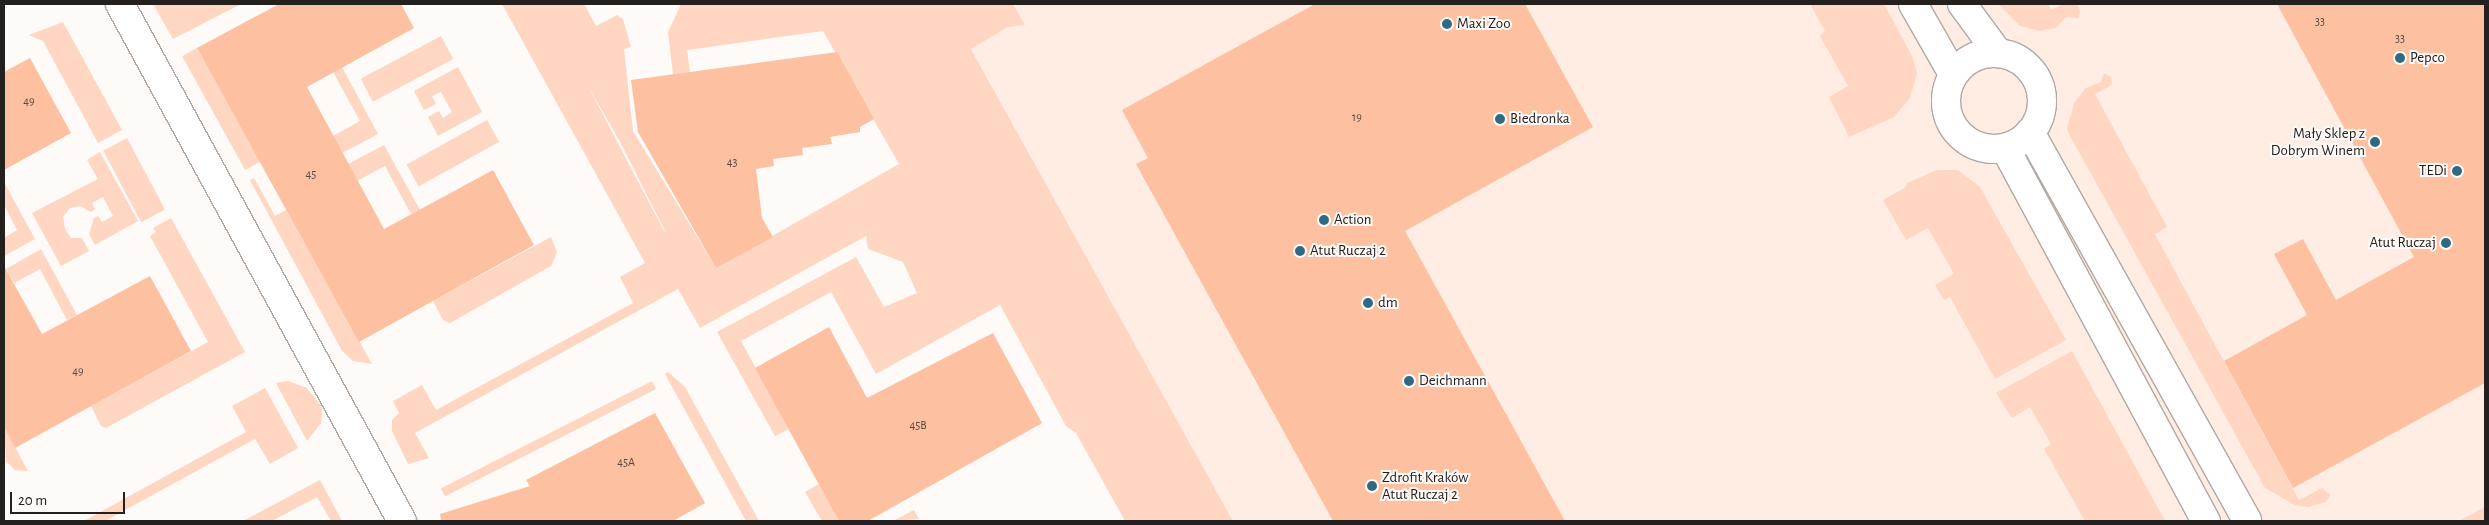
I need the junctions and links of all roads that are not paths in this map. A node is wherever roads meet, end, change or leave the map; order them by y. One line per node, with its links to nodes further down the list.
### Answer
1 (120, 4): 8 (street)
2 (1913, 4): 5 (street)
3 (1962, 4): 4 (street)
4 (1998, 53): 5 (street); 6 (street)
5 (1953, 74): 7 (street)
6 (2030, 132): 7 (street); 10 (street)
7 (2005, 148): 9 (street)
8 (402, 521)
9 (2206, 521)
10 (2248, 521)

